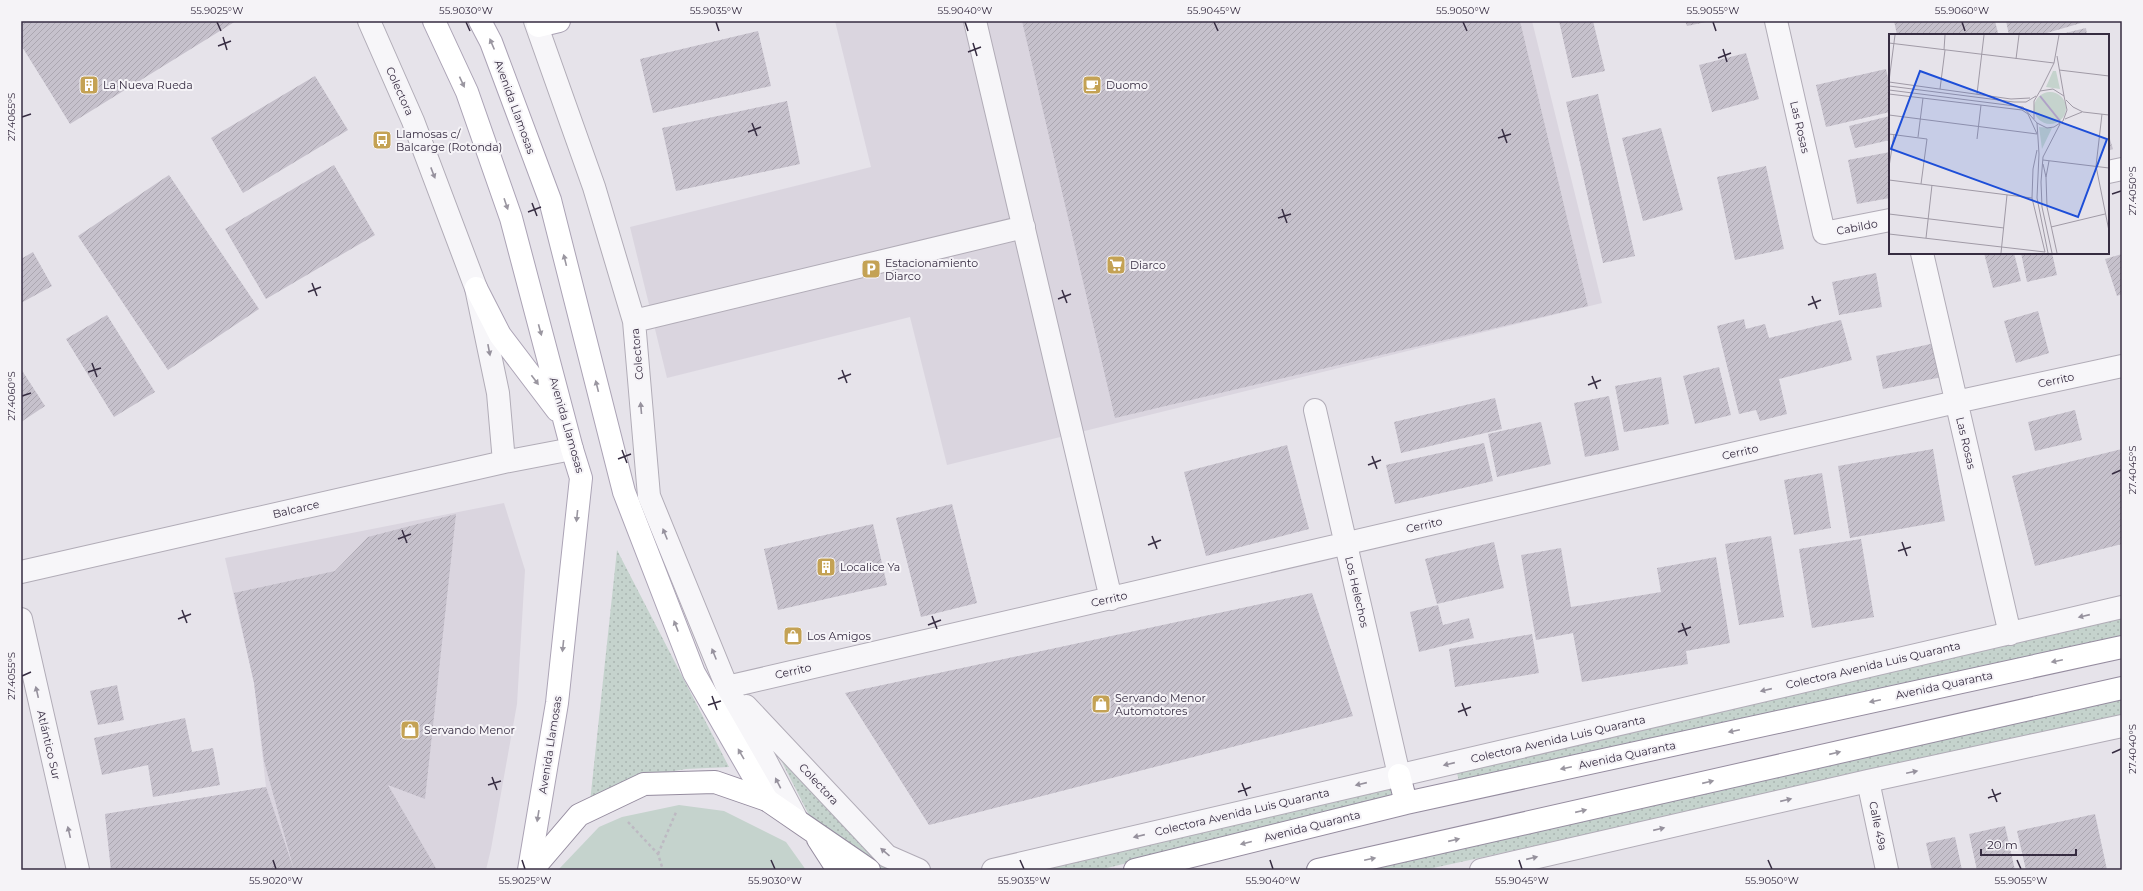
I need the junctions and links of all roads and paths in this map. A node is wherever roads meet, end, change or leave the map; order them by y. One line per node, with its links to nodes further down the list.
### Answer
1 (369, 21): 14 (street, Colectora, one-way to 14)
2 (434, 21): 19 (main road, Avenida Llamosas, one-way to 19)
3 (480, 21): 34 (main road, Avenida Llamosas, one-way to 3)
4 (559, 21): 7 (main road)
5 (975, 21): 11 (street)
6 (1776, 21): 12 (street, Las Rosas)
7 (536, 24): 15 (street, Colectora)
8 (2122, 169): 9 (street)
9 (2109, 172)
10 (1889, 220): 12 (street, Cabildo)
11 (1024, 227): 15 (street); 24 (street)
12 (1824, 233)
13 (1922, 254): 17 (street, Las Rosas)
14 (476, 288): 19 (main road, one-way to 19); 21 (street, Colectora, one-way to 21)
15 (634, 321): 29 (street, Colectora, one-way to 15)
16 (2122, 366): 17 (street, Cerrito)
17 (1956, 402): 22 (street, Cerrito); 27 (street, Las Rosas)
18 (1315, 410): 22 (street, Los Helechos)
19 (564, 420): 20 (main road, Avenida Llamosas)
20 (572, 449): 21 (street, Balcarce); 41 (main road, Avenida Llamosas, one-way to 41)
21 (504, 462): 23 (street, Balcarce)
22 (1346, 544): 24 (street, Cerrito); 32 (street, Los Helechos)
23 (21, 572)
24 (1111, 599): 29 (street, Cerrito)
25 (2122, 607): 27 (street, Colectora Avenida Luis Quaranta, one-way to 27)
26 (21, 619): 40 (street, Atlántico Sur, one-way to 26)
27 (2010, 634): 32 (street, Colectora Avenida Luis Quaranta, one-way to 32)
28 (2122, 646): 35 (main road, Avenida Quaranta, one-way to 35)
29 (727, 686): 38 (street, Colectora, one-way to 29); 45 (street, Colectora, one-way to 29)
30 (2122, 688): 48 (main road, one-way to 30)
31 (2122, 726): 33 (street, one-way to 31)
32 (1399, 775): 35 (main road); 46 (street, Colectora Avenida Luis Quaranta, one-way to 46)
33 (1868, 781): 49 (street, one-way to 33); 50 (street, Calle 49a)
34 (767, 800): 38 (main road); 41 (main road)
35 (1406, 803): 47 (main road, Avenida Quaranta, one-way to 47)
36 (679, 805): 39 (path)
37 (622, 817): 39 (path)
38 (804, 824): 43 (main road); 44 (main road)
39 (658, 854): 42 (path)
40 (78, 870)
41 (531, 870)
42 (663, 870)
43 (838, 870)
44 (869, 870)
45 (919, 870)
46 (993, 870)
47 (1135, 870)
48 (1318, 870)
49 (1482, 870)
50 (1887, 870)

